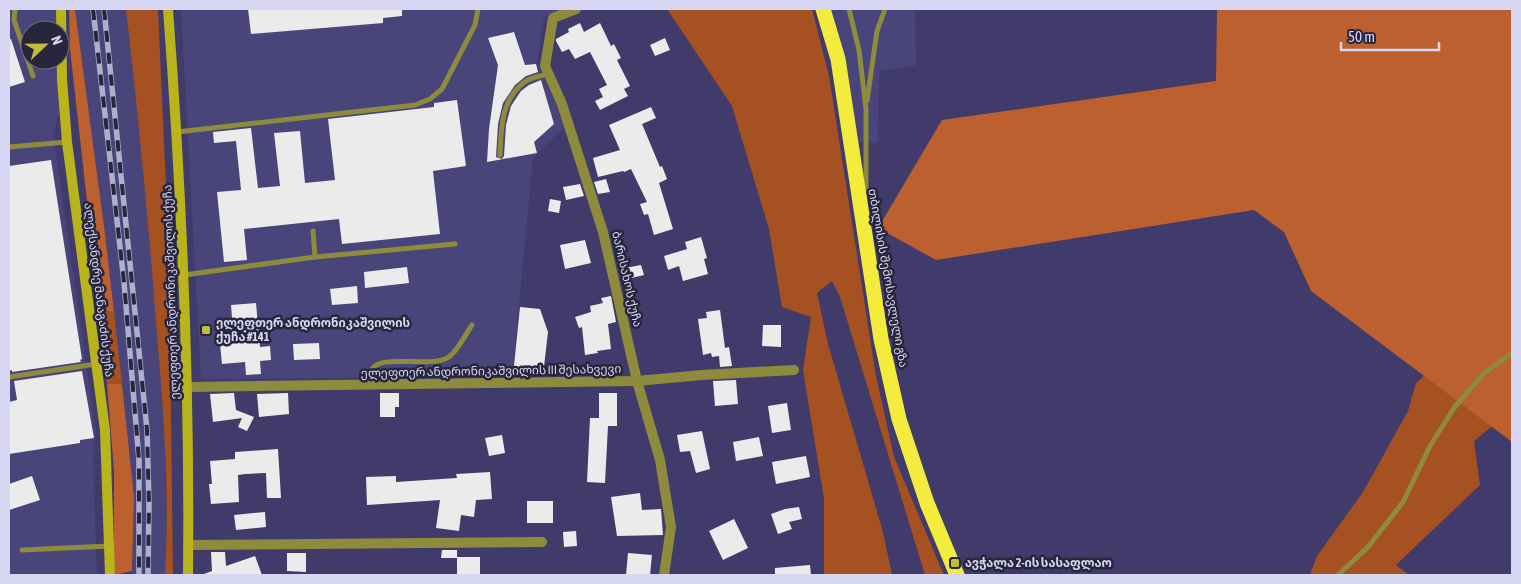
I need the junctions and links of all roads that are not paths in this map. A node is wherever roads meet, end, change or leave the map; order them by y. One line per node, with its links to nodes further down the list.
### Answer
1 (15, 9): 10 (lane)
2 (61, 9): 13 (street, ალექსანდრე მანაგაძის ქუჩა)
3 (168, 9): 12 (street, ელეფთერ ანდრონიკაშვილის ქუჩა)
4 (478, 9): 12 (lane)
5 (576, 9): 9 (street, ბარისახოს ქუჩა)
6 (823, 9): 19 (highway, თბილისის შემოსავლელი გზა)
7 (849, 9): 11 (lane)
8 (885, 9): 11 (lane)
9 (548, 74): 15 (lane); 26 (street, ბარისახოს ქუჩა)
10 (33, 76)
11 (866, 109): 19 (lane)
12 (177, 132): 20 (street, ელეფთერ ანდრონიკაშვილის ქუჩა)
13 (67, 142): 14 (lane); 23 (street, ალექსანდრე მანაგაძის ქუჩა)
14 (9, 148)
15 (500, 155)
16 (313, 231): 18 (lane)
17 (455, 244): 18 (lane)
18 (314, 257): 20 (lane)
19 (868, 261): 36 (highway, თბილისის შემოსავლელი გზა)
20 (184, 275): 28 (street, ელეფთერ ანდრონიკაშვილის ქუჩა)
21 (472, 325): 27 (lane)
22 (1512, 352): 37 (lane)
23 (96, 364): 25 (lane); 31 (street, ალექსანდრე მანაგაძის ქუჩა)
24 (794, 370): 26 (street, ელეფთერ ანდრონიკაშვილის III შესახვევი)
25 (9, 377)
26 (637, 381): 27 (street, ელეფთერ ანდრონიკაშვილის III შესახვევი); 35 (street, ბარისახოს ქუჩა)
27 (370, 385): 28 (street, ელეფთერ ანდრონიკაშვილის III შესახვევი)
28 (188, 387): 30 (street, ელეფთერ ანდრონიკაშვილის ქუჩა)
29 (542, 542): 30 (street)
30 (188, 545): 34 (street, ელეფთერ ანდრონიკაშვილის ქუჩა)
31 (110, 546): 32 (lane); 33 (street, ალექსანდრე მანაგაძის ქუჩა)
32 (22, 550)
33 (110, 575)
34 (188, 575)
35 (664, 575)
36 (956, 575)
37 (1338, 575)

